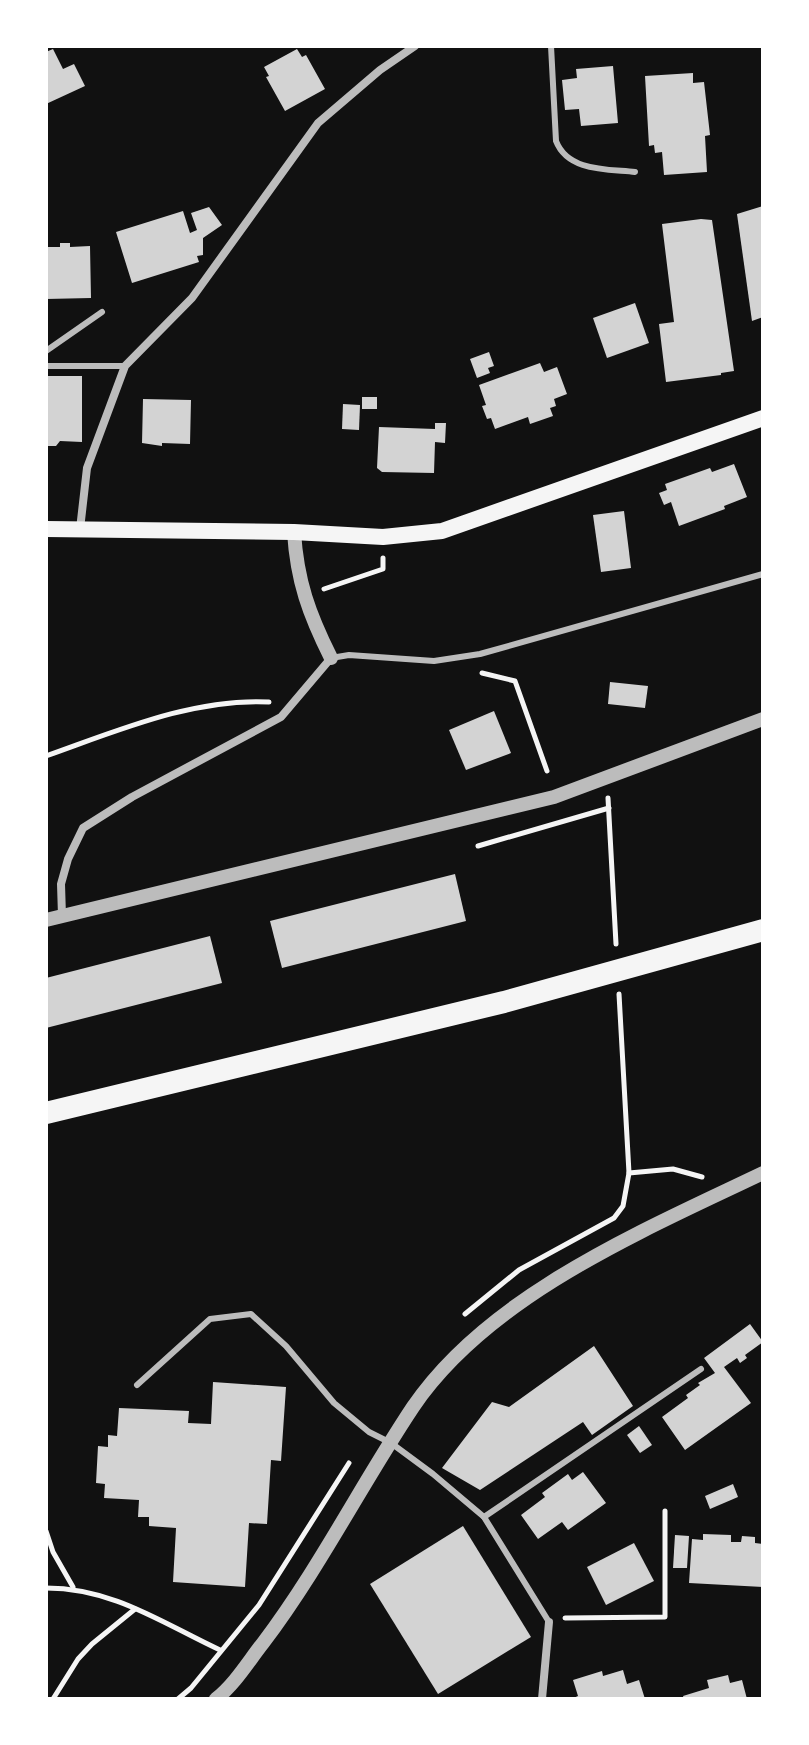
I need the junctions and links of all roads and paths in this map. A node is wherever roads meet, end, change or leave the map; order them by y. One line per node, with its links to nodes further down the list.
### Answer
1 (415, 46): 7 (street)
2 (551, 46): 3 (lane)
3 (635, 172)
4 (102, 312): 5 (lane)
5 (46, 351)
6 (46, 366): 7 (lane)
7 (125, 366): 10 (street)
8 (763, 418): 11 (main road)
9 (46, 529): 10 (main road)
10 (80, 529): 11 (main road)
11 (294, 532): 14 (street)
12 (383, 558): 14 (path)
13 (763, 574): 15 (lane)
14 (304, 595): 15 (street)
15 (331, 658): 17 (street)
16 (518, 688): 20 (path)
17 (289, 708): 19 (path); 25 (street)
18 (763, 719): 21 (street)
19 (46, 756)
20 (547, 771)
21 (606, 777): 22 (path); 25 (street)
22 (609, 808): 23 (path); 24 (path)
23 (478, 846)
24 (613, 877)
25 (62, 916): 26 (street)
26 (46, 920)
27 (763, 930): 28 (highway)
28 (46, 1113)
29 (626, 1121): 31 (path)
30 (763, 1173): 35 (street)
31 (706, 1180)
32 (701, 1369): 37 (lane)
33 (137, 1385): 34 (lane)
34 (369, 1432): 35 (lane); 43 (path)
35 (391, 1443): 37 (lane); 44 (street)
36 (665, 1511): 42 (path)
37 (484, 1517): 42 (lane)
38 (46, 1531): 40 (path)
39 (46, 1588): 40 (path)
40 (74, 1588): 41 (path)
41 (135, 1609): 43 (path); 45 (path)
42 (549, 1622): 47 (street)
43 (220, 1650): 46 (path)
44 (221, 1698)
45 (53, 1699)
46 (178, 1699)
47 (542, 1699)

